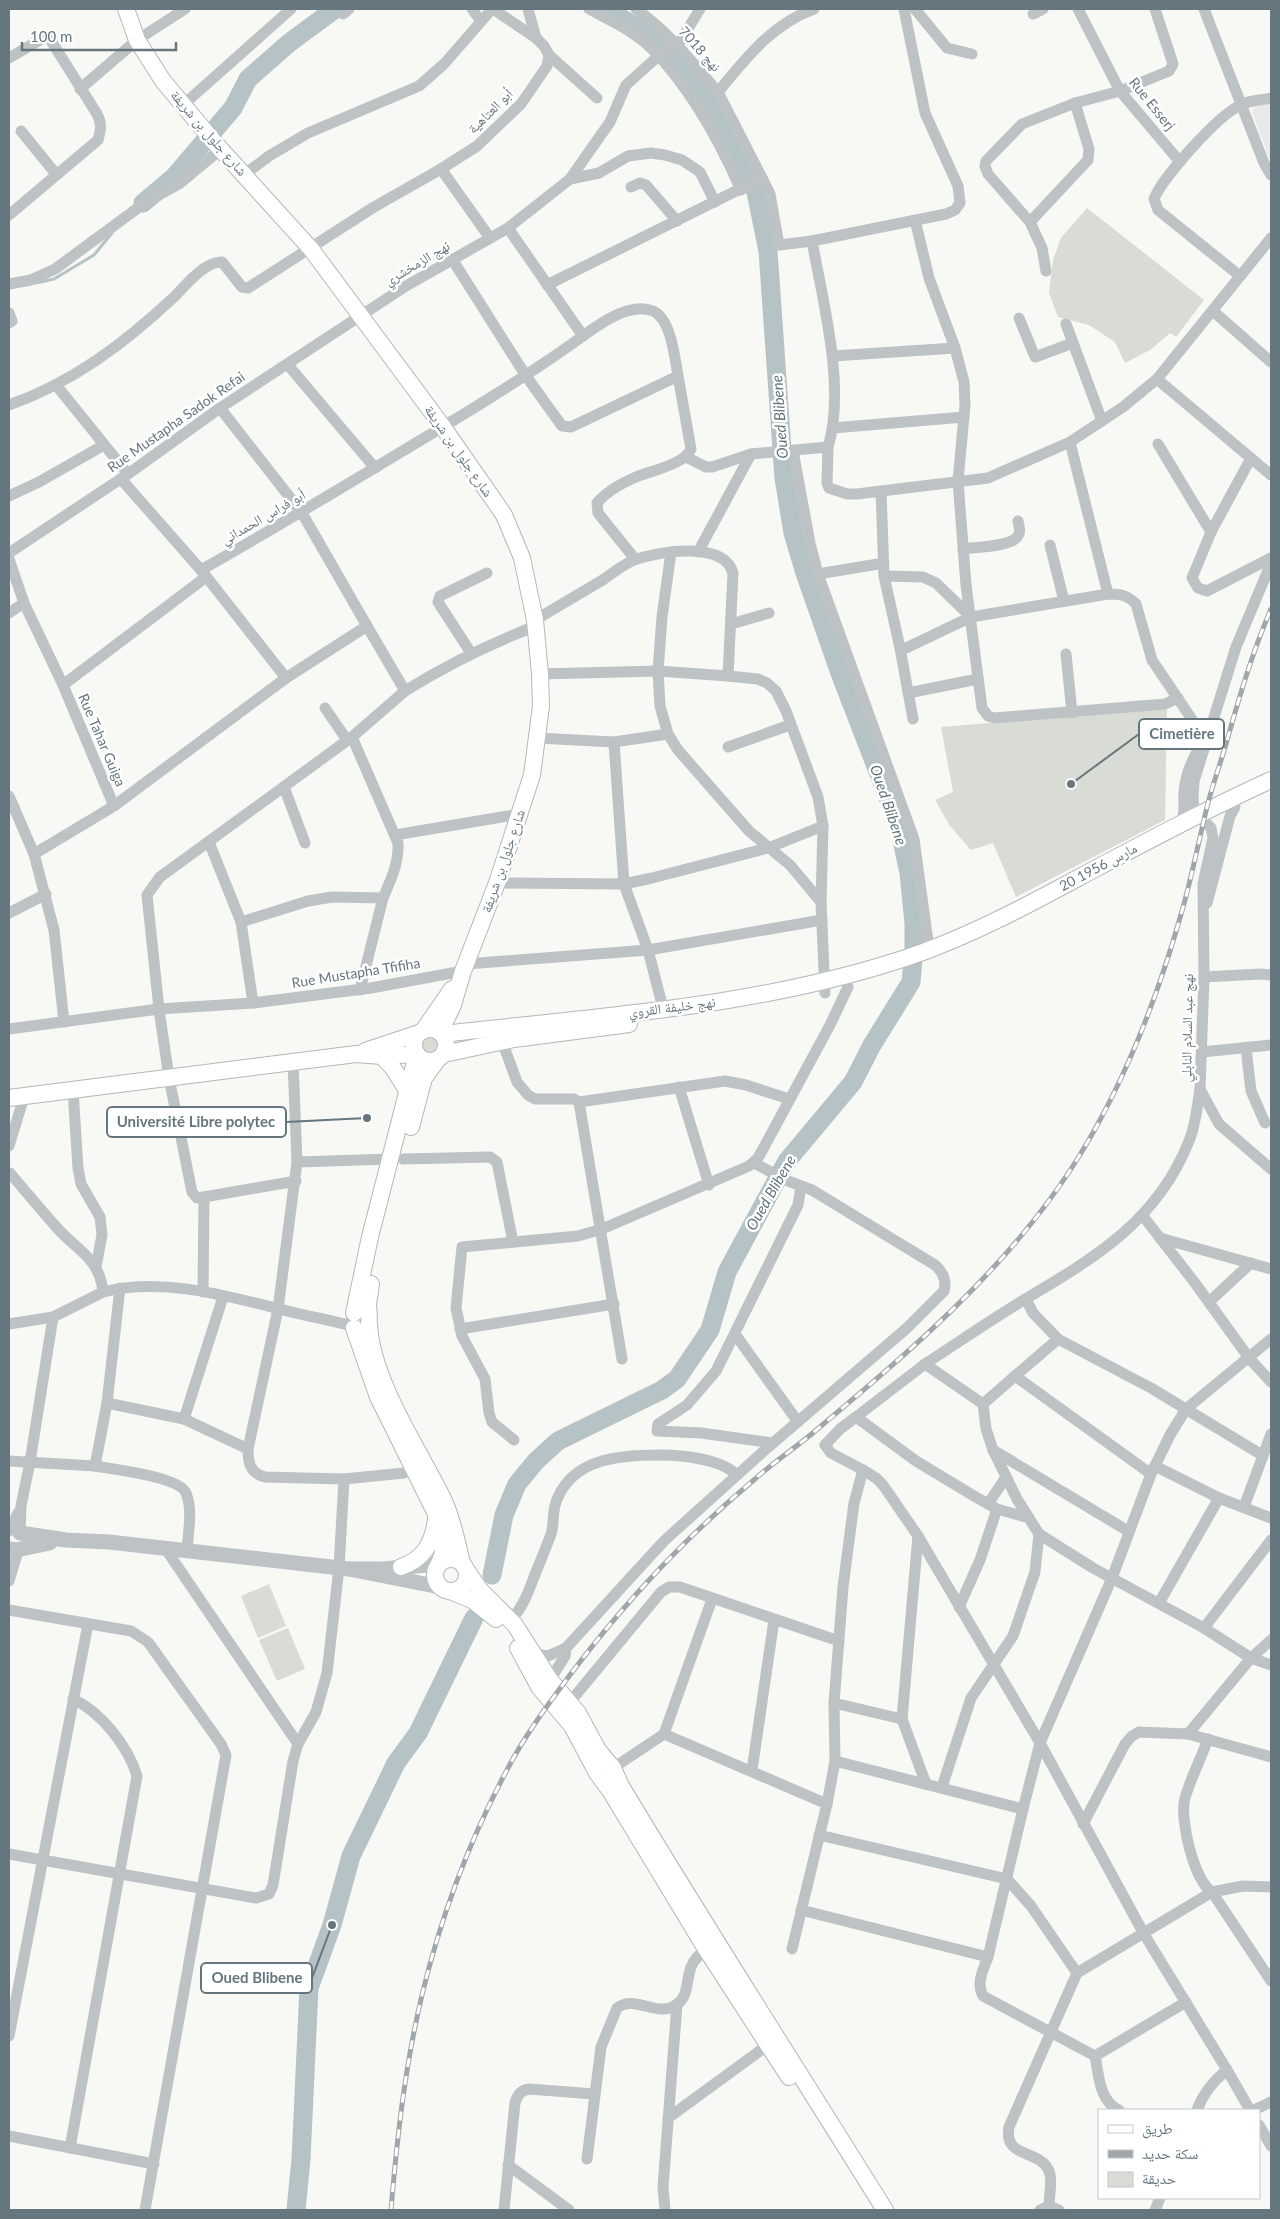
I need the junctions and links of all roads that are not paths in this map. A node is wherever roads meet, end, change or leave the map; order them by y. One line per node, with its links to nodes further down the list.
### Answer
1 (126, 9): 18 (main road, شارع جلول بن شريفة)
2 (185, 9): 18 (street)
3 (291, 9): 31 (street)
4 (472, 9): 16 (street)
5 (493, 9): 16 (street); 17 (street)
6 (528, 9): 17 (street)
7 (589, 9): 22 (street)
8 (636, 9): 19 (street, نهج 7018)
9 (700, 9): 19 (street)
10 (814, 9): 26 (street)
11 (904, 9): 45 (street)
12 (1078, 9): 25 (street, Rue Esserj)
13 (1156, 9): 25 (street)
14 (1204, 9): 30 (street)
15 (920, 10): 20 (street)
16 (481, 21): 37 (street)
17 (536, 38): 21 (street)
18 (137, 40): 24 (street); 31 (main road, شارع جلول بن شريفة)
19 (674, 44): 22 (street); 26 (street, نهج 7018)
20 (972, 54)
21 (548, 55): 27 (street); 35 (street, أبو العتاهية)
22 (659, 55): 39 (street); 42 (street)
23 (9, 58): 24 (street)
24 (80, 89): 36 (street)
25 (1120, 91): 29 (street); 34 (street, Rue Esserj)
26 (718, 92): 40 (street, نهج 7018)
27 (597, 98)
28 (1271, 98): 30 (street)
29 (1075, 103): 47 (street); 47 (street)
30 (1241, 104): 34 (street); 38 (street)
31 (183, 105): 33 (main road, شارع جلول بن شريفة)
32 (20, 131): 36 (street)
33 (218, 146): 37 (main road, شارع جلول بن شريفة); 56 (street)
34 (1180, 162): 55 (street)
35 (441, 169): 49 (street); 52 (street, أبو العتاهية)
36 (56, 174): 44 (street)
37 (244, 174): 52 (main road, شارع جلول بن شريفة)
38 (1271, 175)
39 (570, 179): 43 (street); 48 (street)
40 (760, 179): 42 (street); 51 (street, نهج 7018)
41 (631, 187): 46 (street)
42 (744, 188): 43 (street)
43 (716, 202): 46 (street)
44 (9, 215)
45 (915, 220): 51 (street); 66 (street)
46 (677, 221): 57 (street)
47 (1030, 222): 54 (street)
48 (508, 228): 49 (street, نهج الزمخشري); 57 (street)
49 (490, 238): 53 (street, نهج الزمخشري)
50 (1271, 238): 55 (street)
51 (812, 242): 67 (street)
52 (311, 249): 60 (main road, شارع جلول بن شريفة); 73 (street, أبو العتاهية)
53 (452, 259): 60 (street, نهج الزمخشري); 70 (street)
54 (1046, 271)
55 (1240, 276): 58 (street)
56 (9, 284)
57 (547, 285): 64 (street)
58 (1213, 311): 68 (street); 72 (street)
59 (9, 313): 62 (street)
60 (362, 316): 69 (street, Rue Mustapha Sadok Refai); 78 (main road, شارع جلول بن شريفة)
61 (1019, 318): 65 (street)
62 (9, 323)
63 (1066, 324): 65 (street)
64 (583, 336): 70 (street, أبو فراس الحمداني); 71 (street, أبو فراس الحمداني)
65 (1073, 343): 77 (street)
66 (955, 348): 67 (street); 76 (street)
67 (833, 356): 79 (street)
68 (1271, 362)
69 (288, 365): 75 (street, Rue Mustapha Sadok Refai); 88 (street)
70 (526, 376): 71 (street); 78 (street, أبو فراس الحمداني)
71 (678, 376): 86 (street)
72 (1157, 379): 77 (street); 87 (street)
73 (56, 385): 74 (street); 82 (street)
74 (9, 404)
75 (220, 408): 90 (street, Rue Mustapha Sadok Refai); 94 (street)
76 (964, 417): 79 (street); 91 (street)
77 (1102, 421): 80 (street)
78 (444, 427): 88 (street, أبو فراس الحمداني); 117 (main road, شارع جلول بن شريفة)
79 (833, 428): 83 (street)
80 (1070, 442): 91 (street); 111 (street)
81 (1158, 444): 96 (street)
82 (104, 445): 90 (street); 93 (street)
83 (828, 447): 84 (street); 92 (street)
84 (790, 451): 85 (street); 109 (street)
85 (751, 454): 86 (street); 100 (street)
86 (686, 457): 104 (street)
87 (1251, 458): 89 (street); 96 (street)
88 (374, 468): 94 (street, أبو فراس الحمداني)
89 (1271, 475)
90 (124, 477): 101 (street, Rue Mustapha Sadok Refai); 108 (street)
91 (958, 481): 92 (street); 98 (street)
92 (881, 491): 105 (street)
93 (9, 496)
94 (302, 513): 108 (street, أبو فراس الحمداني); 119 (street)
95 (1018, 521): 98 (street)
96 (1211, 532): 102 (street)
97 (1050, 545): 112 (street)
98 (963, 549): 116 (street)
99 (671, 552): 100 (street); 104 (street); 123 (street)
100 (698, 552): 118 (street)
101 (9, 553)
102 (1271, 558)
103 (9, 559): 113 (street, Rue Tahar Guiga)
104 (635, 559): 117 (street)
105 (884, 563): 109 (street); 110 (street)
106 (1271, 563): 137 (street, نهج عبد السلام النابلي)
107 (486, 573): 121 (street)
108 (203, 574): 126 (street); 128 (street, أبو فراس الحمداني)
109 (818, 574): 167 (street)
110 (884, 576): 116 (street); 120 (street)
111 (1108, 594): 112 (street); 131 (street)
112 (1064, 602): 116 (street)
113 (24, 603): 114 (street); 128 (street, Rue Tahar Guiga)
114 (9, 613)
115 (769, 613): 118 (street)
116 (971, 617): 120 (street); 127 (street)
117 (536, 623): 121 (street); 124 (main road, شارع جلول بن شريفة)
118 (731, 624): 125 (street)
119 (367, 626): 126 (street); 129 (street)
120 (900, 648): 130 (street)
121 (471, 653): 129 (street)
122 (1066, 654): 133 (street)
123 (658, 671): 124 (street); 125 (street); 136 (street)
124 (540, 674): 138 (main road, شارع جلول بن شريفة)
125 (728, 676): 135 (street)
126 (286, 678): 146 (street)
127 (978, 679): 130 (street); 133 (street)
128 (63, 685): 146 (street, Rue Tahar Guiga)
129 (405, 691): 139 (street)
130 (908, 693): 134 (street)
131 (1178, 698): 133 (street); 137 (street)
132 (325, 708): 139 (street)
133 (1072, 713)
134 (913, 719)
135 (790, 725): 141 (street); 151 (street)
136 (668, 734): 140 (street); 155 (street)
137 (1208, 737): 149 (street, نهج عبد السلام النابلي); 150 (street)
138 (538, 738): 140 (street); 148 (main road, شارع جلول بن شريفة)
139 (349, 739): 143 (street); 152 (street)
140 (614, 742): 158 (street)
141 (728, 747)
142 (1271, 780): 149 (main road, 20 مارس 1956)
143 (284, 787): 153 (street); 154 (street)
144 (1271, 791): 147 (main road, 20 مارس 1956)
145 (9, 796): 156 (street)
146 (114, 806): 156 (street)
147 (1235, 807): 149 (main road, 20 مارس 1956); 163 (street, نهج عبد السلام النابلي)
148 (520, 814): 152 (street); 157 (main road, شارع جلول بن شريفة)
149 (1201, 818): 150 (main road, 20 مارس 1956); 163 (street, نهج عبد السلام النابلي); 167 (main road, 20 مارس 1956)
150 (1180, 824): 167 (main road, 20 مارس 1956)
151 (823, 826): 155 (street); 161 (street)
152 (396, 835): 160 (street)
153 (209, 842): 165 (street); 178 (street)
154 (306, 843)
155 (768, 848): 158 (street); 161 (street)
156 (34, 854): 159 (street)
157 (497, 882): 158 (street); 169 (main road, شارع جلول بن شريفة)
158 (624, 884): 166 (street)
159 (46, 894): 162 (street); 179 (street)
160 (383, 898): 165 (street); 174 (street)
161 (821, 902): 164 (street)
162 (9, 913)
163 (1202, 919): 171 (street, نهج عبد السلام النابلي)
164 (822, 920): 166 (street, Rue Mustapha Tfifiha); 172 (street)
165 (241, 922): 175 (street)
166 (648, 950): 169 (street, Rue Mustapha Tfifiha); 177 (street)
167 (926, 954): 168 (main road)
168 (896, 967): 172 (main road, نهج خليفة القروي); 173 (main road, نهج خليفة القروي)
169 (464, 970): 174 (street, Rue Mustapha Tfifiha); 176 (main road, شارع جلول بن شريفة); 182 (main road, شارع جلول بن شريفة)
170 (1271, 975): 171 (street)
171 (1204, 977): 187 (street, نهج عبد السلام النابلي)
172 (825, 987): 173 (main road, نهج خليفة القروي); 177 (main road, نهج خليفة القروي); 184 (main road, نهج خليفة القروي)
173 (848, 987): 199 (street)
174 (360, 990): 175 (street, Rue Mustapha Tfifiha)
175 (253, 1003): 178 (street, Rue Mustapha Tfifiha)
176 (453, 1005): 181 (main road); 183 (main road, شارع جلول بن شريفة)
177 (663, 1008): 181 (main road, نهج خليفة القروي)
178 (158, 1009): 179 (street, Rue Mustapha Tfifiha); 193 (street)
179 (64, 1022): 180 (street)
180 (9, 1029)
181 (473, 1030): 183 (main road, نهج خليفة القروي)
182 (421, 1032): 183 (main road); 188 (main road); 189 (main road)
183 (441, 1033): 191 (main road)
184 (502, 1041): 191 (main road, نهج خليفة القروي); 200 (street)
185 (1271, 1045): 186 (street)
186 (1246, 1048): 187 (street); 201 (street)
187 (1202, 1052): 195 (street, نهج عبد السلام النابلي)
188 (356, 1054): 190 (main road); 192 (main road)
189 (417, 1054): 190 (main road); 191 (main road); 197 (main road)
190 (382, 1056): 197 (main road)
191 (441, 1057): 203 (main road)
192 (293, 1062): 193 (main road); 204 (street)
193 (169, 1078): 196 (main road); 211 (street)
194 (678, 1087): 199 (street); 200 (street); 209 (street)
195 (1200, 1089): 206 (street, نهج عبد السلام النابلي); 212 (street)
196 (73, 1090): 198 (main road); 217 (street)
197 (408, 1092): 203 (main road)
198 (16, 1098): 202 (street)
199 (789, 1099): 205 (street)
200 (579, 1102): 213 (street)
201 (1265, 1123)
202 (9, 1146)
203 (397, 1159): 204 (street); 215 (street); 228 (main road)
204 (297, 1162): 208 (street)
205 (754, 1163): 209 (street); 210 (street)
206 (1271, 1169)
207 (9, 1170): 217 (street)
208 (296, 1181): 211 (street); 226 (street)
209 (709, 1185): 213 (street)
210 (801, 1186): 231 (street); 244 (street)
211 (204, 1197): 221 (street)
212 (1143, 1216): 214 (street); 223 (street)
213 (602, 1229): 215 (street); 225 (street)
214 (1160, 1238): 216 (street); 224 (street)
215 (513, 1242): 230 (street)
216 (1252, 1263): 218 (street); 224 (street)
217 (96, 1267): 220 (street)
218 (1271, 1269)
219 (120, 1288): 220 (street); 221 (street); 239 (street)
220 (103, 1292): 227 (street)
221 (203, 1292): 222 (street)
222 (223, 1296): 226 (street); 243 (street)
223 (1026, 1299): 233 (street); 236 (street)
224 (1209, 1302): 234 (street)
225 (614, 1304): 230 (street); 235 (street)
226 (278, 1309): 228 (street); 248 (street)
227 (53, 1317): 229 (street); 252 (street)
228 (358, 1320): 254 (main road); 274 (main road)
229 (9, 1324)
230 (460, 1330): 246 (street)
231 (735, 1334): 244 (street); 247 (street)
232 (1271, 1339): 234 (street)
233 (1058, 1340): 237 (street); 241 (street)
234 (1249, 1358): 238 (street); 241 (street)
235 (622, 1359)
236 (925, 1364): 240 (street); 242 (street)
237 (1015, 1376): 240 (street); 256 (street)
238 (1271, 1382)
239 (107, 1404): 243 (street); 253 (street)
240 (983, 1404): 249 (street)
241 (1186, 1409): 250 (street); 256 (street)
242 (856, 1417): 255 (street); 261 (street)
243 (184, 1419): 248 (street)
244 (798, 1422): 247 (street)
245 (1271, 1434): 250 (street)
246 (514, 1440)
247 (773, 1443): 257 (street)
248 (248, 1449): 259 (street)
249 (994, 1450): 258 (street); 266 (street)
250 (1262, 1455): 262 (street)
251 (9, 1461): 252 (street)
252 (30, 1462): 253 (street); 270 (street)
253 (95, 1466): 272 (street)
254 (414, 1469): 259 (street); 263 (main road)
255 (863, 1470): 268 (street); 289 (street)
256 (1153, 1470): 260 (street); 266 (street)
257 (737, 1475): 284 (street); 290 (street)
258 (1006, 1477): 261 (street); 264 (street)
259 (344, 1479): 276 (street)
260 (1219, 1498): 262 (street); 281 (street)
261 (992, 1507): 264 (street); 282 (street)
262 (1244, 1507): 265 (street)
263 (436, 1514): 273 (main road); 275 (main road)
264 (1028, 1518): 267 (street)
265 (1271, 1518)
266 (1128, 1531): 278 (street)
267 (1039, 1534): 278 (street); 293 (street)
268 (918, 1536): 282 (street); 299 (street)
269 (1271, 1540): 287 (street)
270 (12, 1542): 271 (street); 277 (street)
271 (165, 1548): 272 (street); 304 (street)
272 (187, 1551): 276 (street)
273 (439, 1564): 274 (main road); 275 (street); 279 (main road)
274 (464, 1565): 279 (main road); 284 (main road)
275 (401, 1567): 276 (street)
276 (344, 1569): 279 (street); 304 (street)
277 (9, 1577)
278 (1112, 1578): 281 (street); 303 (street)
279 (445, 1589): 308 (main road)
280 (712, 1598): 285 (street); 297 (street); 300 (street)
281 (1159, 1603): 287 (street)
282 (960, 1607): 293 (street)
283 (9, 1610): 286 (street)
284 (511, 1620): 291 (main road)
285 (774, 1620): 289 (street); 307 (street)
286 (88, 1624): 296 (street); 320 (street)
287 (1204, 1628): 292 (street)
288 (1271, 1640): 292 (street)
289 (839, 1641): 298 (street)
290 (566, 1648): 291 (street); 295 (street)
291 (534, 1654): 295 (main road)
292 (1250, 1658): 294 (street); 301 (street)
293 (993, 1664): 303 (street); 310 (street)
294 (1271, 1665)
295 (550, 1680): 297 (main road)
296 (73, 1699): 316 (street); 317 (street)
297 (570, 1702): 308 (main road)
298 (834, 1703): 299 (street); 306 (street)
299 (902, 1719): 309 (street)
300 (664, 1734): 307 (street); 308 (street)
301 (1188, 1734): 302 (street); 313 (street)
302 (1208, 1739): 305 (street); 321 (street)
303 (1040, 1743): 312 (street); 313 (street)
304 (298, 1744): 320 (street)
305 (1271, 1757)
306 (835, 1761): 309 (street); 311 (street)
307 (752, 1770): 311 (street)
308 (607, 1772): 325 (main road); 333 (main road)
309 (926, 1784): 310 (street)
310 (942, 1787): 312 (street)
311 (828, 1804): 314 (street)
312 (1023, 1809): 318 (street)
313 (1083, 1824): 323 (street)
314 (819, 1835): 318 (street); 322 (street)
315 (9, 1854): 316 (street)
316 (42, 1860): 317 (street); 332 (street)
317 (120, 1874): 320 (street); 346 (street)
318 (1007, 1879): 326 (street); 327 (street)
319 (1271, 1887): 321 (street)
320 (203, 1889): 348 (street)
321 (1212, 1892): 323 (street); 328 (street)
322 (801, 1910): 324 (street); 326 (street)
323 (1144, 1934): 327 (street); 329 (street)
324 (792, 1948)
325 (706, 1949): 330 (street); 333 (main road)
326 (988, 1957): 331 (street)
327 (1077, 1973): 331 (street)
328 (1271, 1981)
329 (1186, 2002): 334 (street); 335 (street)
330 (677, 2004): 336 (street); 342 (street)
331 (1050, 2032): 334 (street); 350 (street)
332 (9, 2036)
333 (771, 2042): 342 (street); 355 (main road); 356 (main road)
334 (1094, 2056): 338 (street)
335 (1227, 2070): 339 (street); 340 (street)
336 (594, 2094): 347 (street); 349 (street)
337 (1271, 2102): 341 (street)
338 (1117, 2109)
339 (1197, 2109)
340 (1249, 2109)
341 (1256, 2109)
342 (668, 2118): 354 (street)
343 (1260, 2127): 345 (street)
344 (9, 2136): 346 (street)
345 (1271, 2146)
346 (70, 2148): 348 (street)
347 (587, 2159)
348 (154, 2164): 351 (street)
349 (508, 2165): 352 (street); 353 (street)
350 (1049, 2209)
351 (145, 2210)
352 (504, 2210)
353 (569, 2210)
354 (665, 2210)
355 (872, 2210)
356 (885, 2210)

